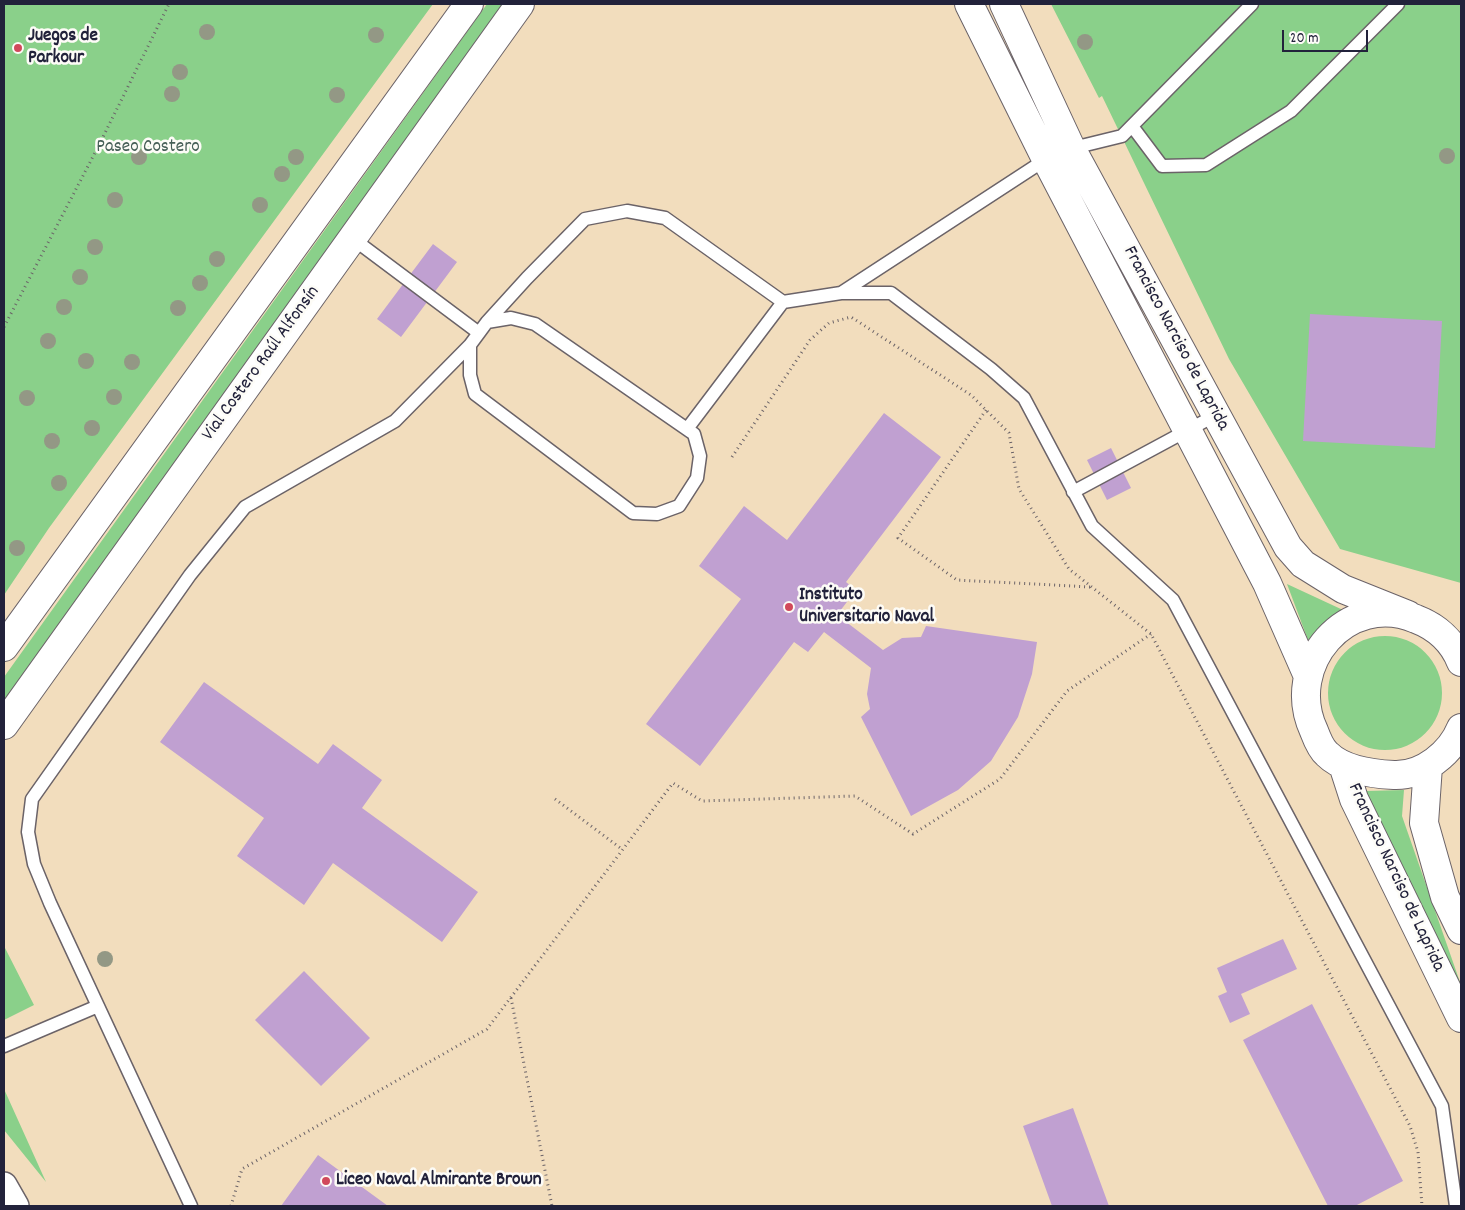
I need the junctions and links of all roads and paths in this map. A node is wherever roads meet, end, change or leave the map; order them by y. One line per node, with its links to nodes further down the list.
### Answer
1 (169, 4): 15 (path)
2 (469, 4): 30 (street)
3 (520, 4): 11 (street, Vial Costero Raúl Alfonsín)
4 (969, 4): 10 (street, Francisco Narciso de Laprida)
5 (1004, 4): 9 (street, Francisco Narciso de Laprida)
6 (1252, 4): 8 (lane)
7 (1398, 4): 8 (lane)
8 (1132, 126): 9 (lane)
9 (1071, 148): 10 (lane); 21 (street, Francisco Narciso de Laprida)
10 (1046, 159): 12 (lane); 23 (street, Francisco Narciso de Laprida)
11 (352, 238): 18 (lane); 33 (street, Vial Costero Raúl Alfonsín)
12 (840, 293): 13 (lane); 25 (lane)
13 (783, 302): 16 (lane); 22 (lane)
14 (4, 315): 15 (path)
15 (7, 320): 17 (path)
16 (487, 322): 18 (lane); 22 (lane)
17 (4, 328)
18 (479, 333): 19 (lane)
19 (470, 345): 22 (lane); 41 (lane)
20 (986, 410): 24 (path); 26 (path); 26 (path)
21 (1216, 415): 23 (lane); 27 (street, Francisco Narciso de Laprida)
22 (687, 429)
23 (1187, 431): 25 (lane); 32 (street, Francisco Narciso de Laprida)
24 (732, 457)
25 (1073, 492): 50 (lane)
26 (1092, 587): 28 (path)
27 (1408, 615): 29 (street, Francisco Narciso de Laprida); 32 (street)
28 (1151, 634): 38 (path); 49 (path)
29 (1453, 638): 31 (street)
30 (4, 647)
31 (1461, 662)
32 (1307, 674): 35 (street)
33 (4, 725)
34 (1460, 733): 36 (street)
35 (1343, 765): 36 (street); 42 (street, Francisco Narciso de Laprida)
36 (1428, 766): 39 (street, Francisco Narciso de Laprida)
37 (555, 799): 38 (path)
38 (623, 850): 40 (path)
39 (1461, 930)
40 (511, 998): 47 (path); 48 (path)
41 (98, 1006): 43 (lane); 46 (lane)
42 (1461, 1018)
43 (4, 1046)
44 (4, 1185): 45 (street)
45 (16, 1206)
46 (191, 1206)
47 (231, 1206)
48 (552, 1206)
49 (1422, 1206)
50 (1456, 1206)

